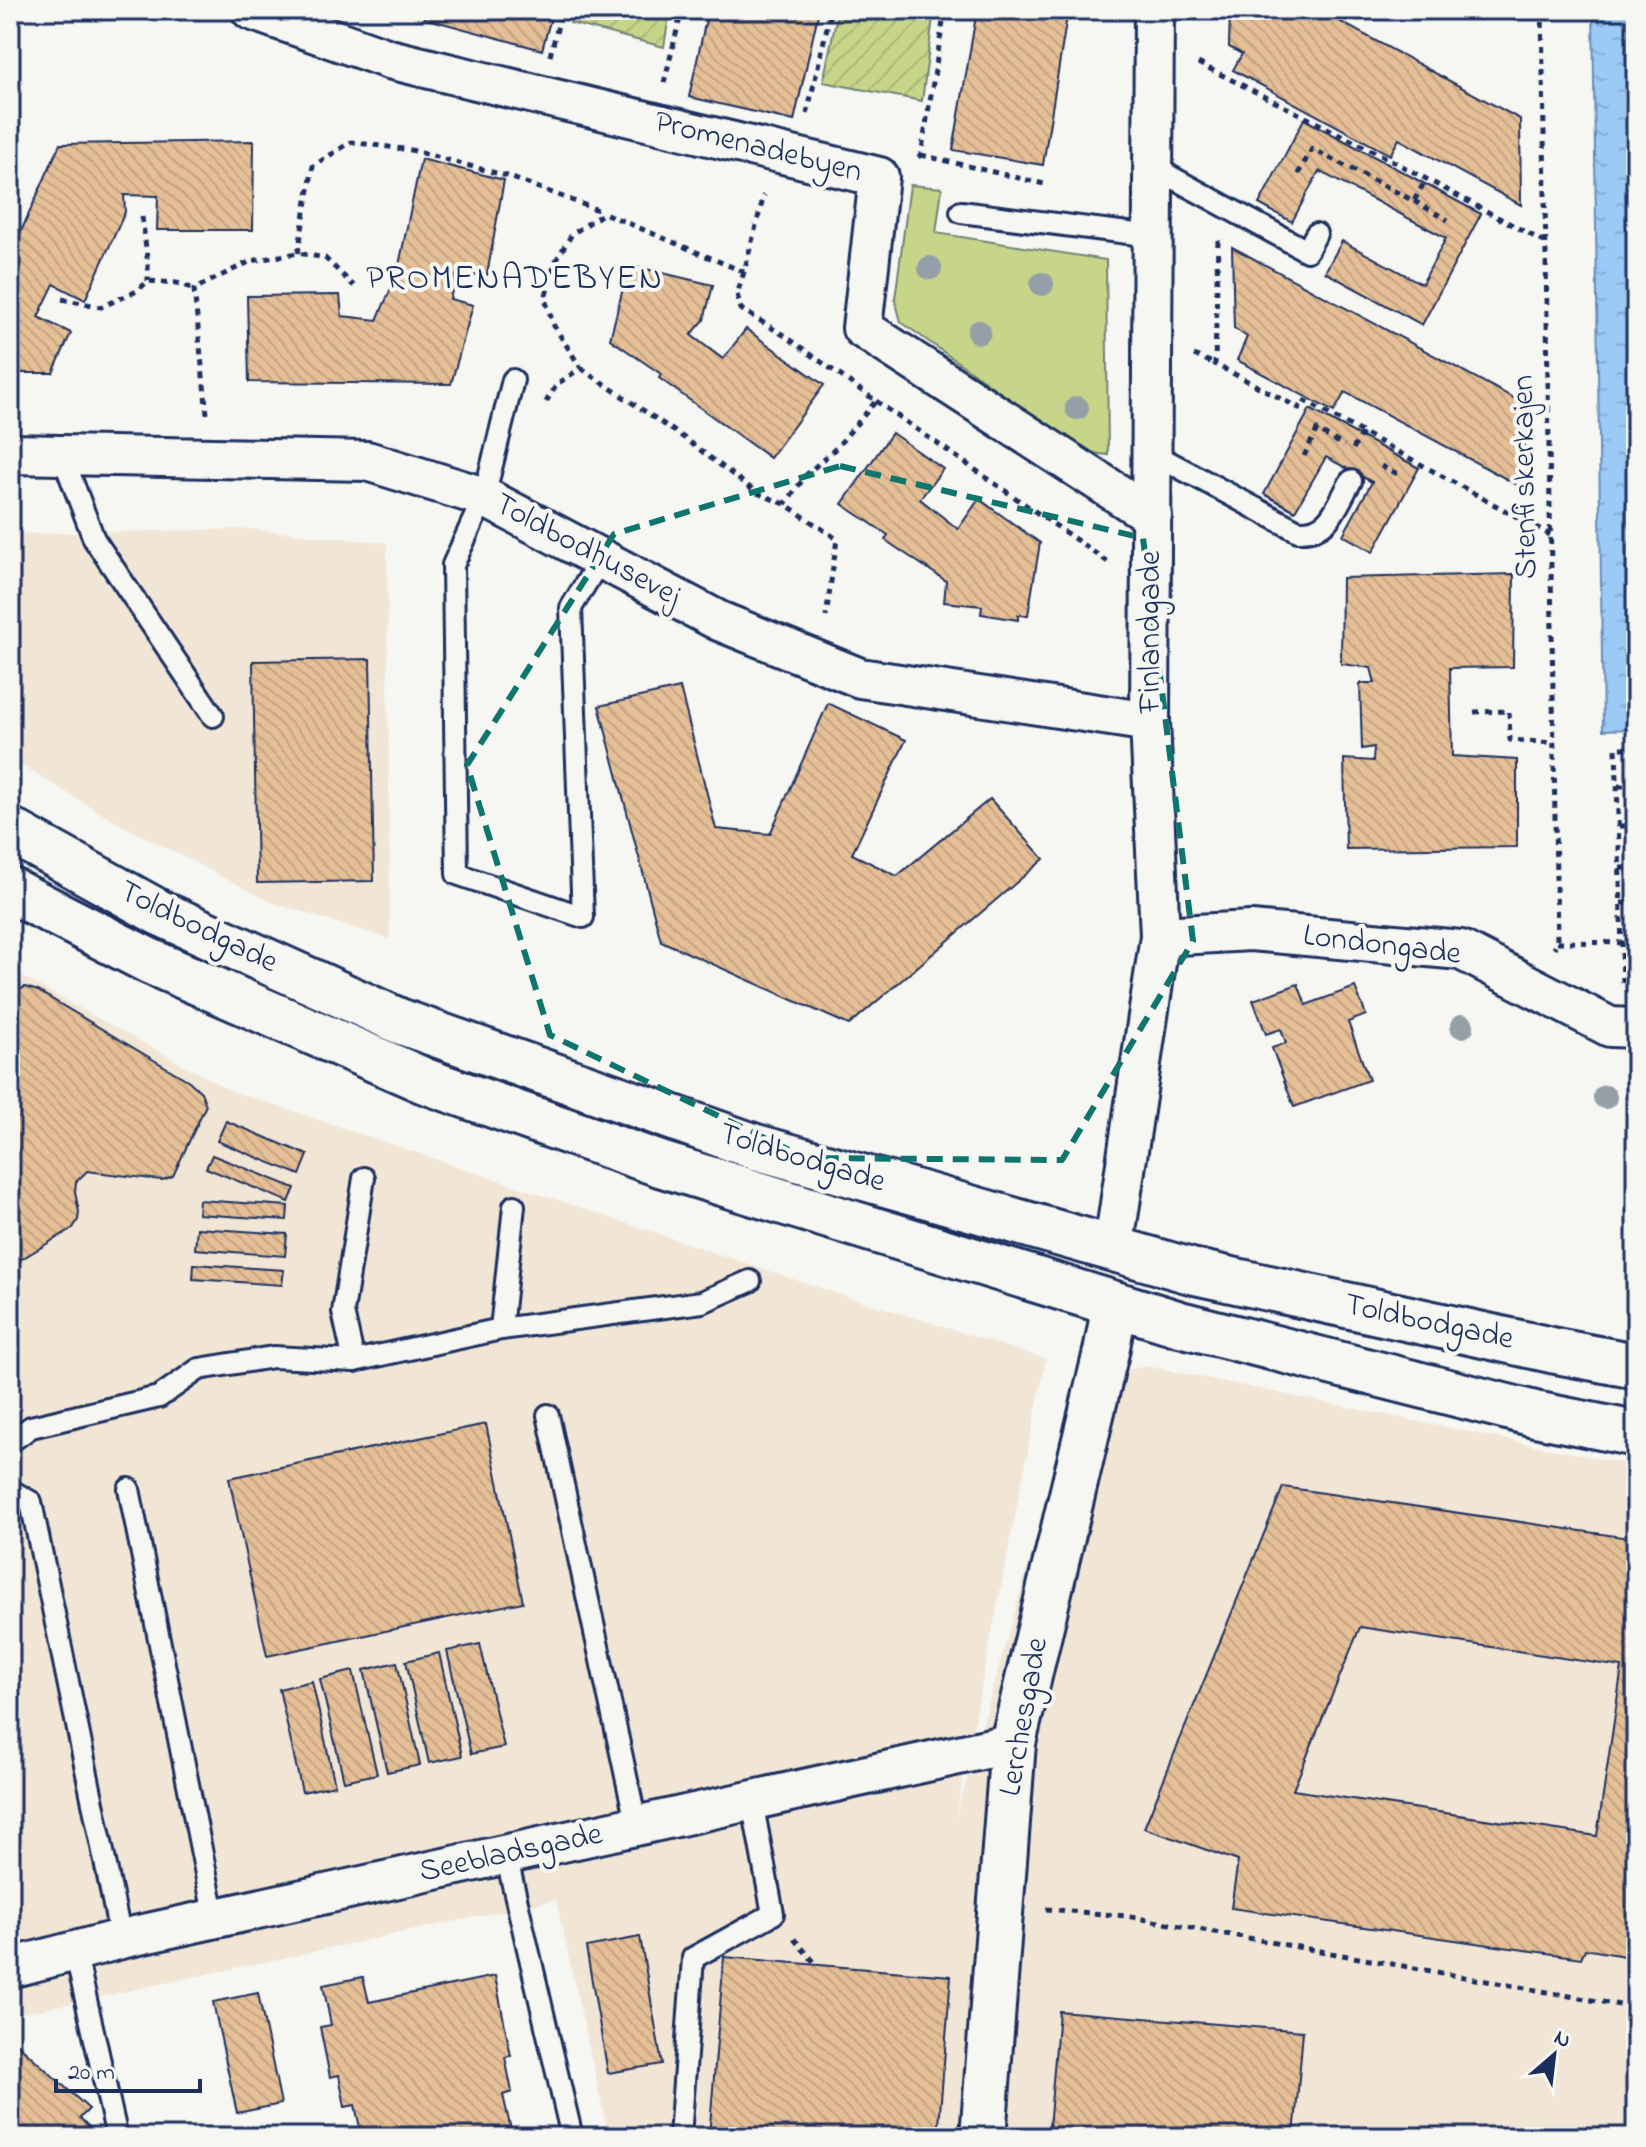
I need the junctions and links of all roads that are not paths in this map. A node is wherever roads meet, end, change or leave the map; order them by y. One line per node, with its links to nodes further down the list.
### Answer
1 (251, 10): 13 (street, Promenadebyen)
2 (1154, 10): 3 (street, Finlandgade)
3 (1153, 167): 5 (lane); 6 (street, Finlandgade)
4 (961, 212): 6 (lane)
5 (1316, 234)
6 (1152, 236): 8 (street, Finlandgade)
7 (513, 380): 12 (lane)
8 (1152, 453): 11 (lane); 13 (street, Finlandgade)
9 (10, 454): 10 (street, Toldbodhusevej)
10 (63, 457): 12 (street, Toldbodhusevej); 15 (lane)
11 (1351, 481)
12 (484, 497): 14 (street, Toldbodhusevej); 14 (lane)
13 (1152, 516): 16 (street, Finlandgade)
14 (601, 558): 16 (street, Toldbodhusevej)
15 (213, 716)
16 (1150, 722): 19 (street, Finlandgade)
17 (10, 830): 23 (main road, Toldbodgade)
18 (10, 890): 25 (main road, Toldbodgade)
19 (1160, 936): 20 (street, Londongade); 23 (street, Finlandgade)
20 (1636, 1028)
21 (364, 1178): 27 (lane)
22 (514, 1206): 26 (lane)
23 (1113, 1251): 25 (main road, Lerchesgade); 28 (main road, Toldbodgade)
24 (750, 1281): 26 (lane)
25 (1115, 1305): 30 (main road, Toldbodgade); 34 (main road, Lerchesgade)
26 (501, 1329): 27 (lane)
27 (354, 1361): 31 (lane)
28 (1636, 1366)
29 (548, 1415): 36 (lane)
30 (1636, 1434)
31 (10, 1442)
32 (129, 1489): 38 (lane)
33 (10, 1490): 39 (lane)
34 (1013, 1743): 35 (street, Seebladsgade); 45 (main road, Lerchesgade)
35 (752, 1801): 36 (street, Seebladsgade); 44 (lane)
36 (637, 1827): 37 (street, Seebladsgade)
37 (506, 1855): 38 (street, Seebladsgade); 43 (lane)
38 (215, 1919): 39 (street, Seebladsgade)
39 (121, 1939): 40 (street, Seebladsgade)
40 (75, 1951): 41 (street, Seebladsgade); 42 (lane)
41 (10, 1968)
42 (117, 2137)
43 (572, 2137)
44 (680, 2137)
45 (983, 2137)

